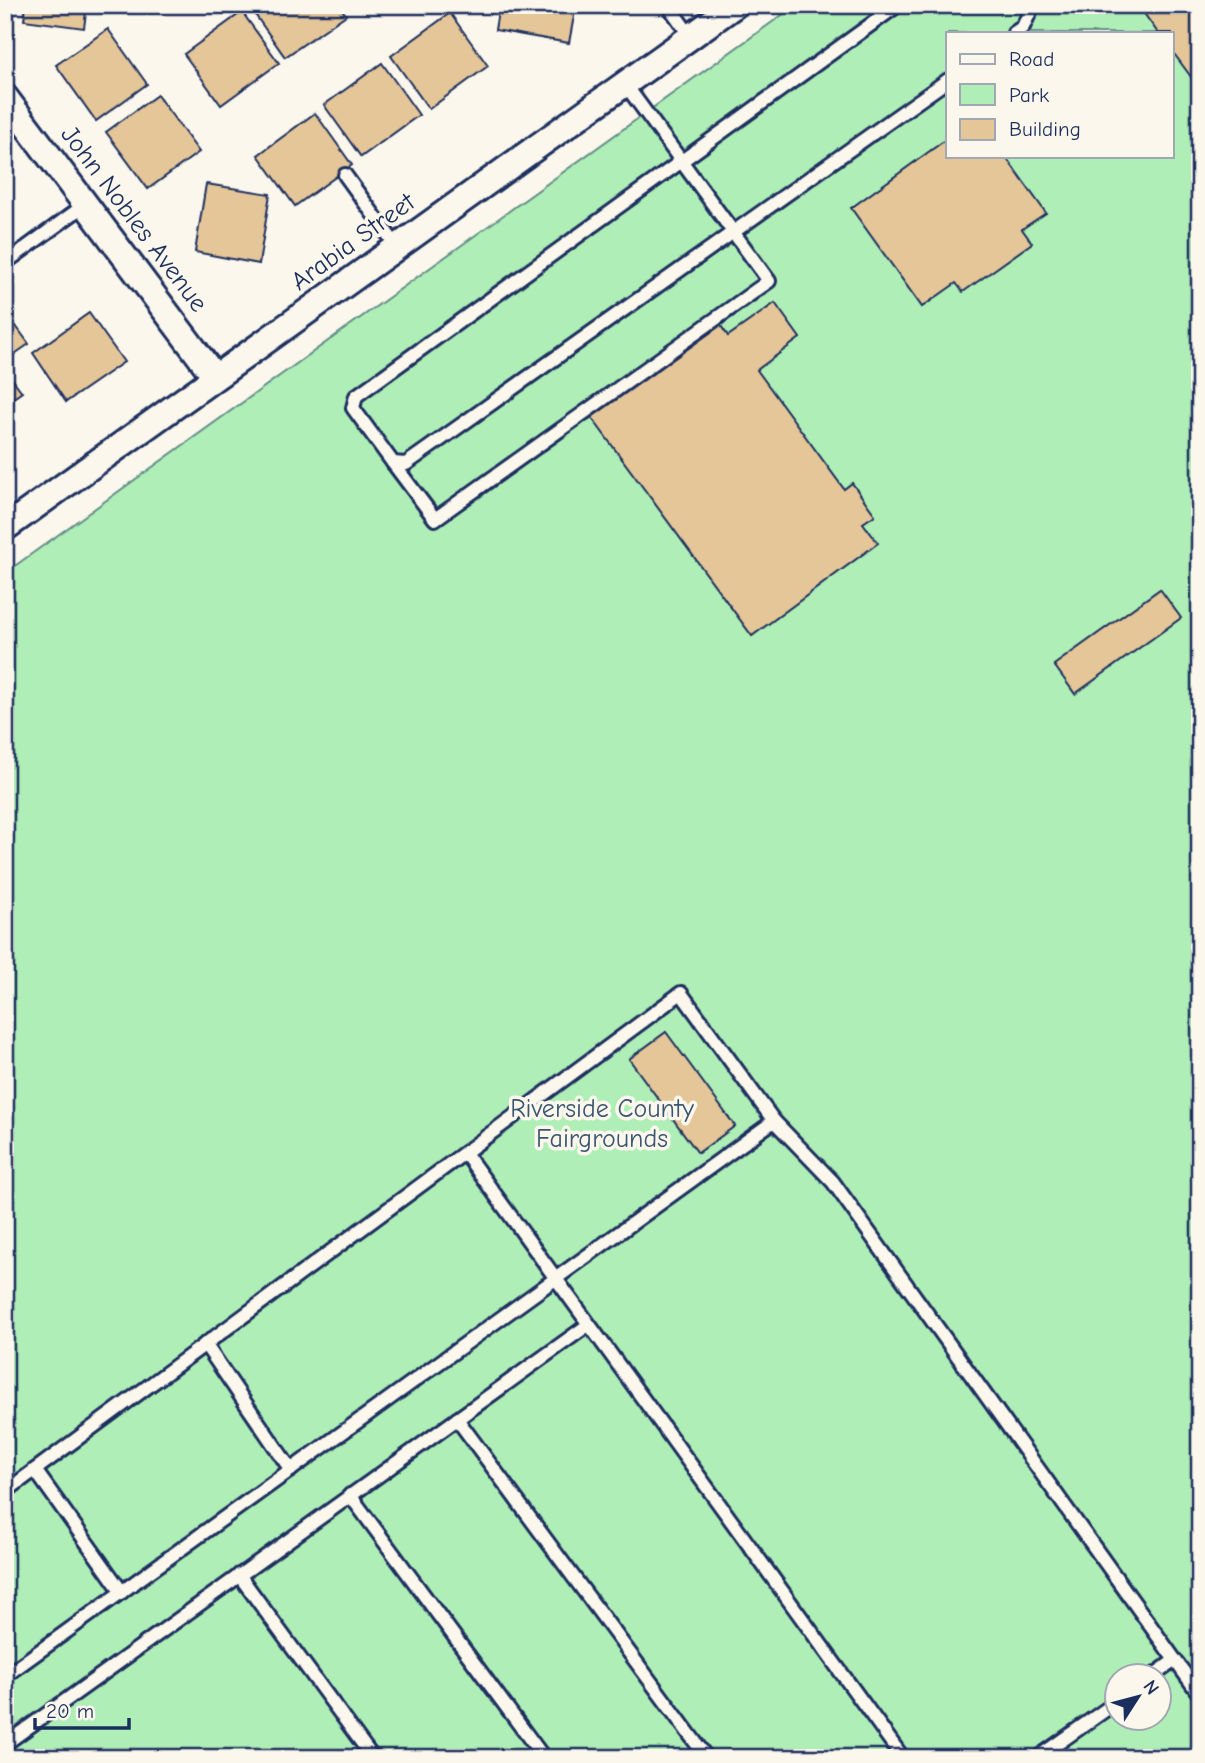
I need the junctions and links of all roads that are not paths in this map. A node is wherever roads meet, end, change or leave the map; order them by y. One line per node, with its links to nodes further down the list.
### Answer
1 (668, 5): 6 (lane)
2 (735, 5): 6 (street, Arabia Street)
3 (898, 5): 10 (lane)
4 (1033, 5): 5 (lane)
5 (1016, 32)
6 (691, 37): 8 (street, Arabia Street)
7 (946, 81): 13 (lane)
8 (625, 84): 10 (lane); 14 (street, Arabia Street)
9 (5, 97): 12 (street, John Nobles Avenue)
10 (681, 161): 13 (lane); 17 (lane)
11 (345, 175): 14 (lane)
12 (86, 204): 15 (lane); 16 (street, John Nobles Avenue)
13 (733, 231): 17 (lane); 17 (lane)
14 (397, 247): 16 (street, Arabia Street)
15 (5, 263)
16 (215, 377): 18 (street, Arabia Street)
17 (393, 463)
18 (5, 528)
19 (774, 1121): 20 (lane); 21 (lane); 31 (lane)
20 (465, 1153): 21 (lane); 23 (lane)
21 (555, 1280): 22 (lane); 26 (lane)
22 (587, 1325): 24 (lane); 40 (lane)
23 (205, 1344): 25 (lane); 26 (lane)
24 (457, 1419): 28 (lane); 39 (lane)
25 (35, 1469): 27 (lane); 30 (lane)
26 (291, 1470): 30 (lane)
27 (5, 1492)
28 (350, 1495): 29 (lane); 38 (lane)
29 (239, 1575): 36 (lane); 37 (lane)
30 (122, 1592): 33 (lane)
31 (1175, 1660): 32 (lane); 34 (lane)
32 (1172, 1662)
33 (5, 1676)
34 (1200, 1695)
35 (1104, 1711): 41 (lane)
36 (5, 1744)
37 (373, 1758)
38 (544, 1758)
39 (707, 1758)
40 (903, 1758)
41 (1037, 1758)

